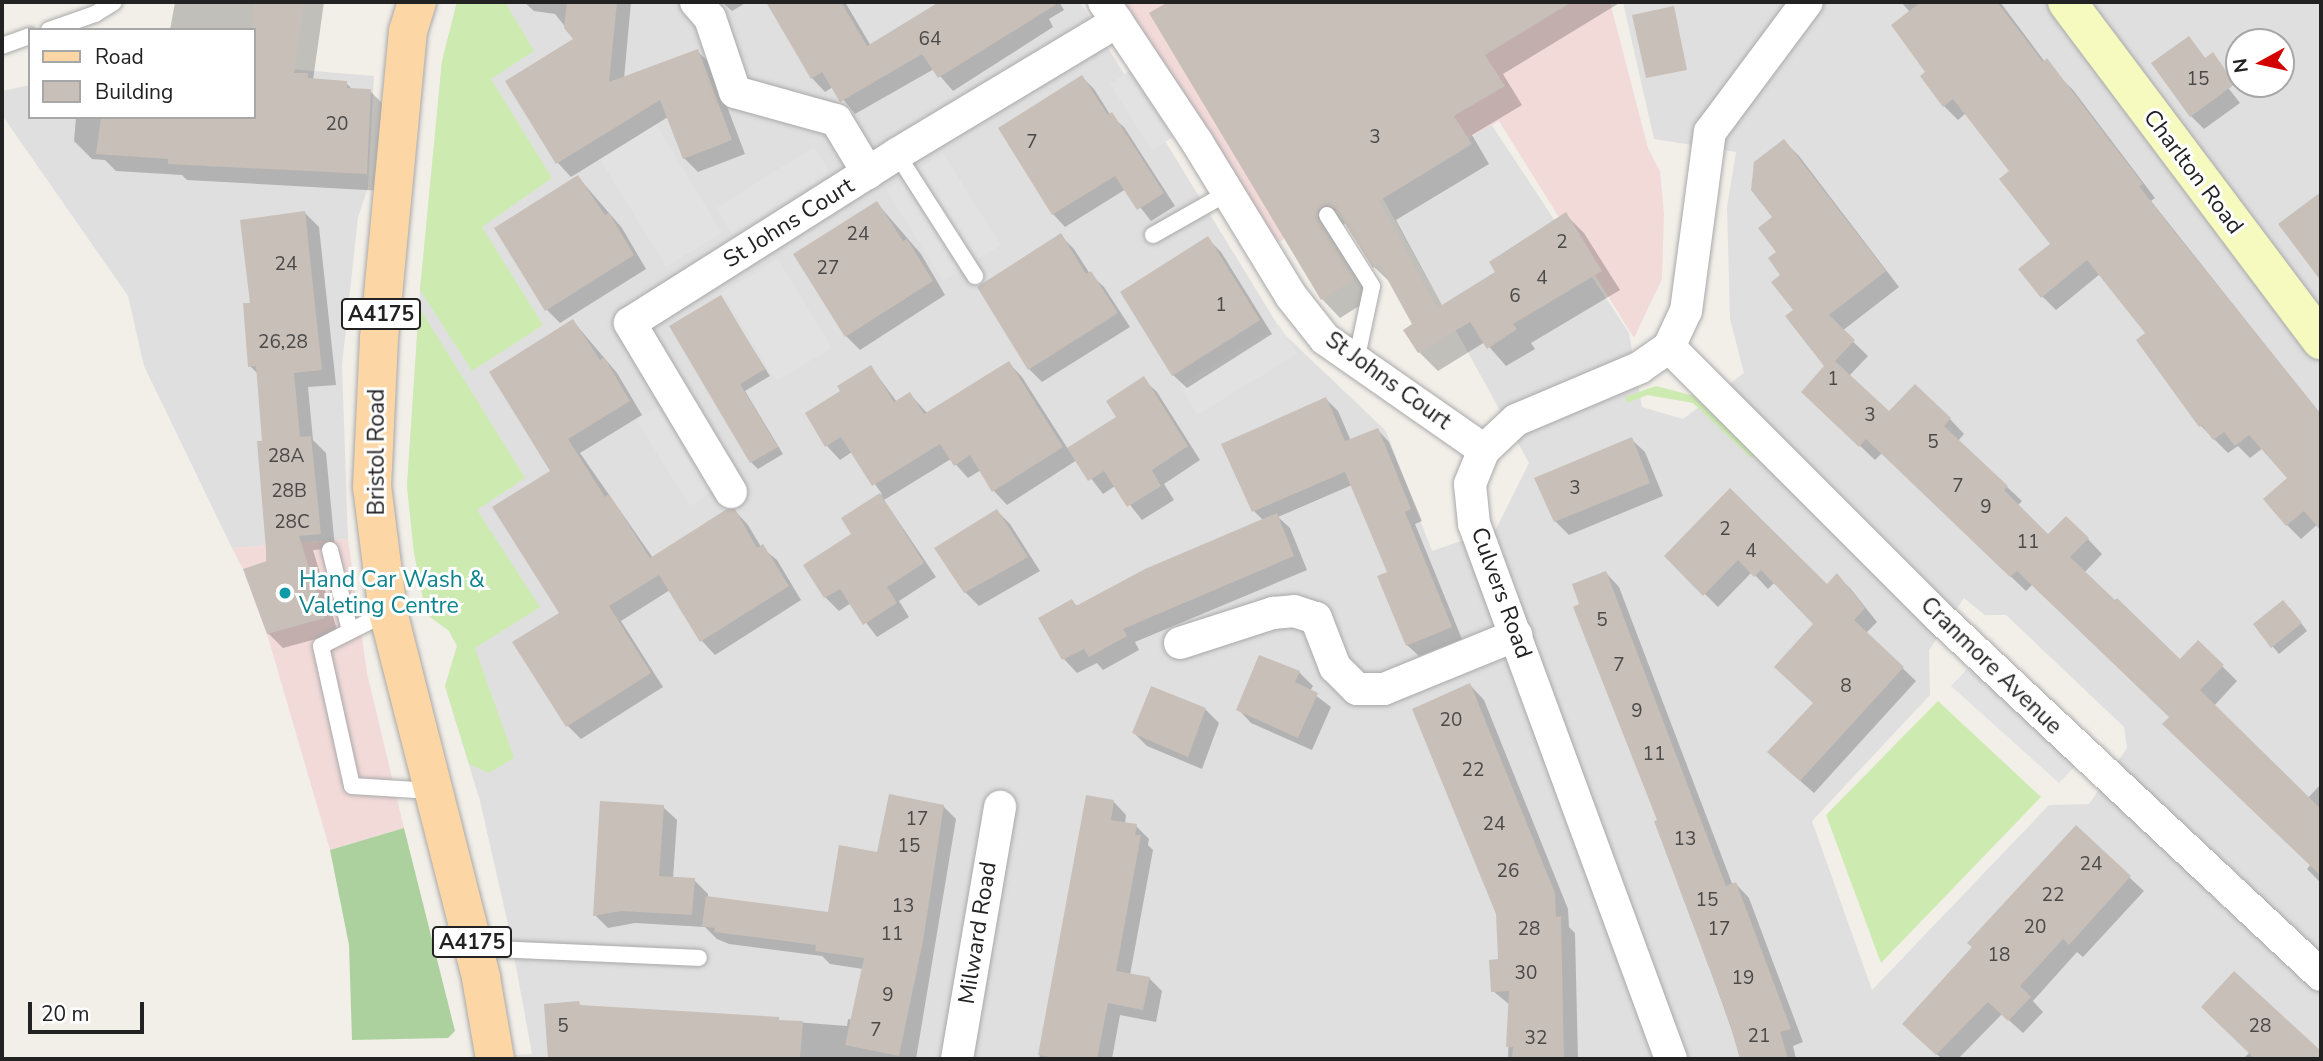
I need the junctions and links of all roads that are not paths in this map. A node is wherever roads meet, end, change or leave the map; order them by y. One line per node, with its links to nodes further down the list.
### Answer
1 (114, 2): 7 (lane)
2 (417, 2): 22 (main road, Bristol Road / A4175)
3 (696, 2): 11 (street)
4 (1807, 2): 17 (street)
5 (2067, 2): 16 (street, Charlton Road)
6 (1111, 12): 10 (street, St Johns Court); 12 (street, St Johns Court)
7 (55, 28)
8 (28, 37): 9 (lane)
9 (2, 46)
10 (897, 154): 11 (street, St Johns Court); 15 (lane)
11 (868, 173): 20 (street, St Johns Court)
12 (1229, 192): 14 (lane); 18 (street, St Johns Court)
13 (1327, 215): 18 (lane)
14 (1153, 235)
15 (975, 276)
16 (2321, 340)
17 (1670, 347): 19 (street, Culvers Road); 30 (street, Cranmore Avenue)
18 (1356, 361): 19 (street, St Johns Court)
19 (1484, 450): 24 (street, Culvers Road)
20 (732, 492)
21 (330, 550): 23 (lane)
22 (388, 612): 23 (lane); 26 (main road, Bristol Road / A4175)
23 (350, 631): 26 (lane)
24 (1516, 635): 25 (street); 33 (street, Culvers Road)
25 (1180, 643)
26 (434, 791): 28 (main road, Bristol Road / A4175)
27 (1000, 807): 32 (street, Milward Road)
28 (474, 948): 29 (lane); 31 (main road, Bristol Road / A4175)
29 (699, 958)
30 (2321, 975)
31 (495, 1059)
32 (957, 1059)
33 (1671, 1059)

